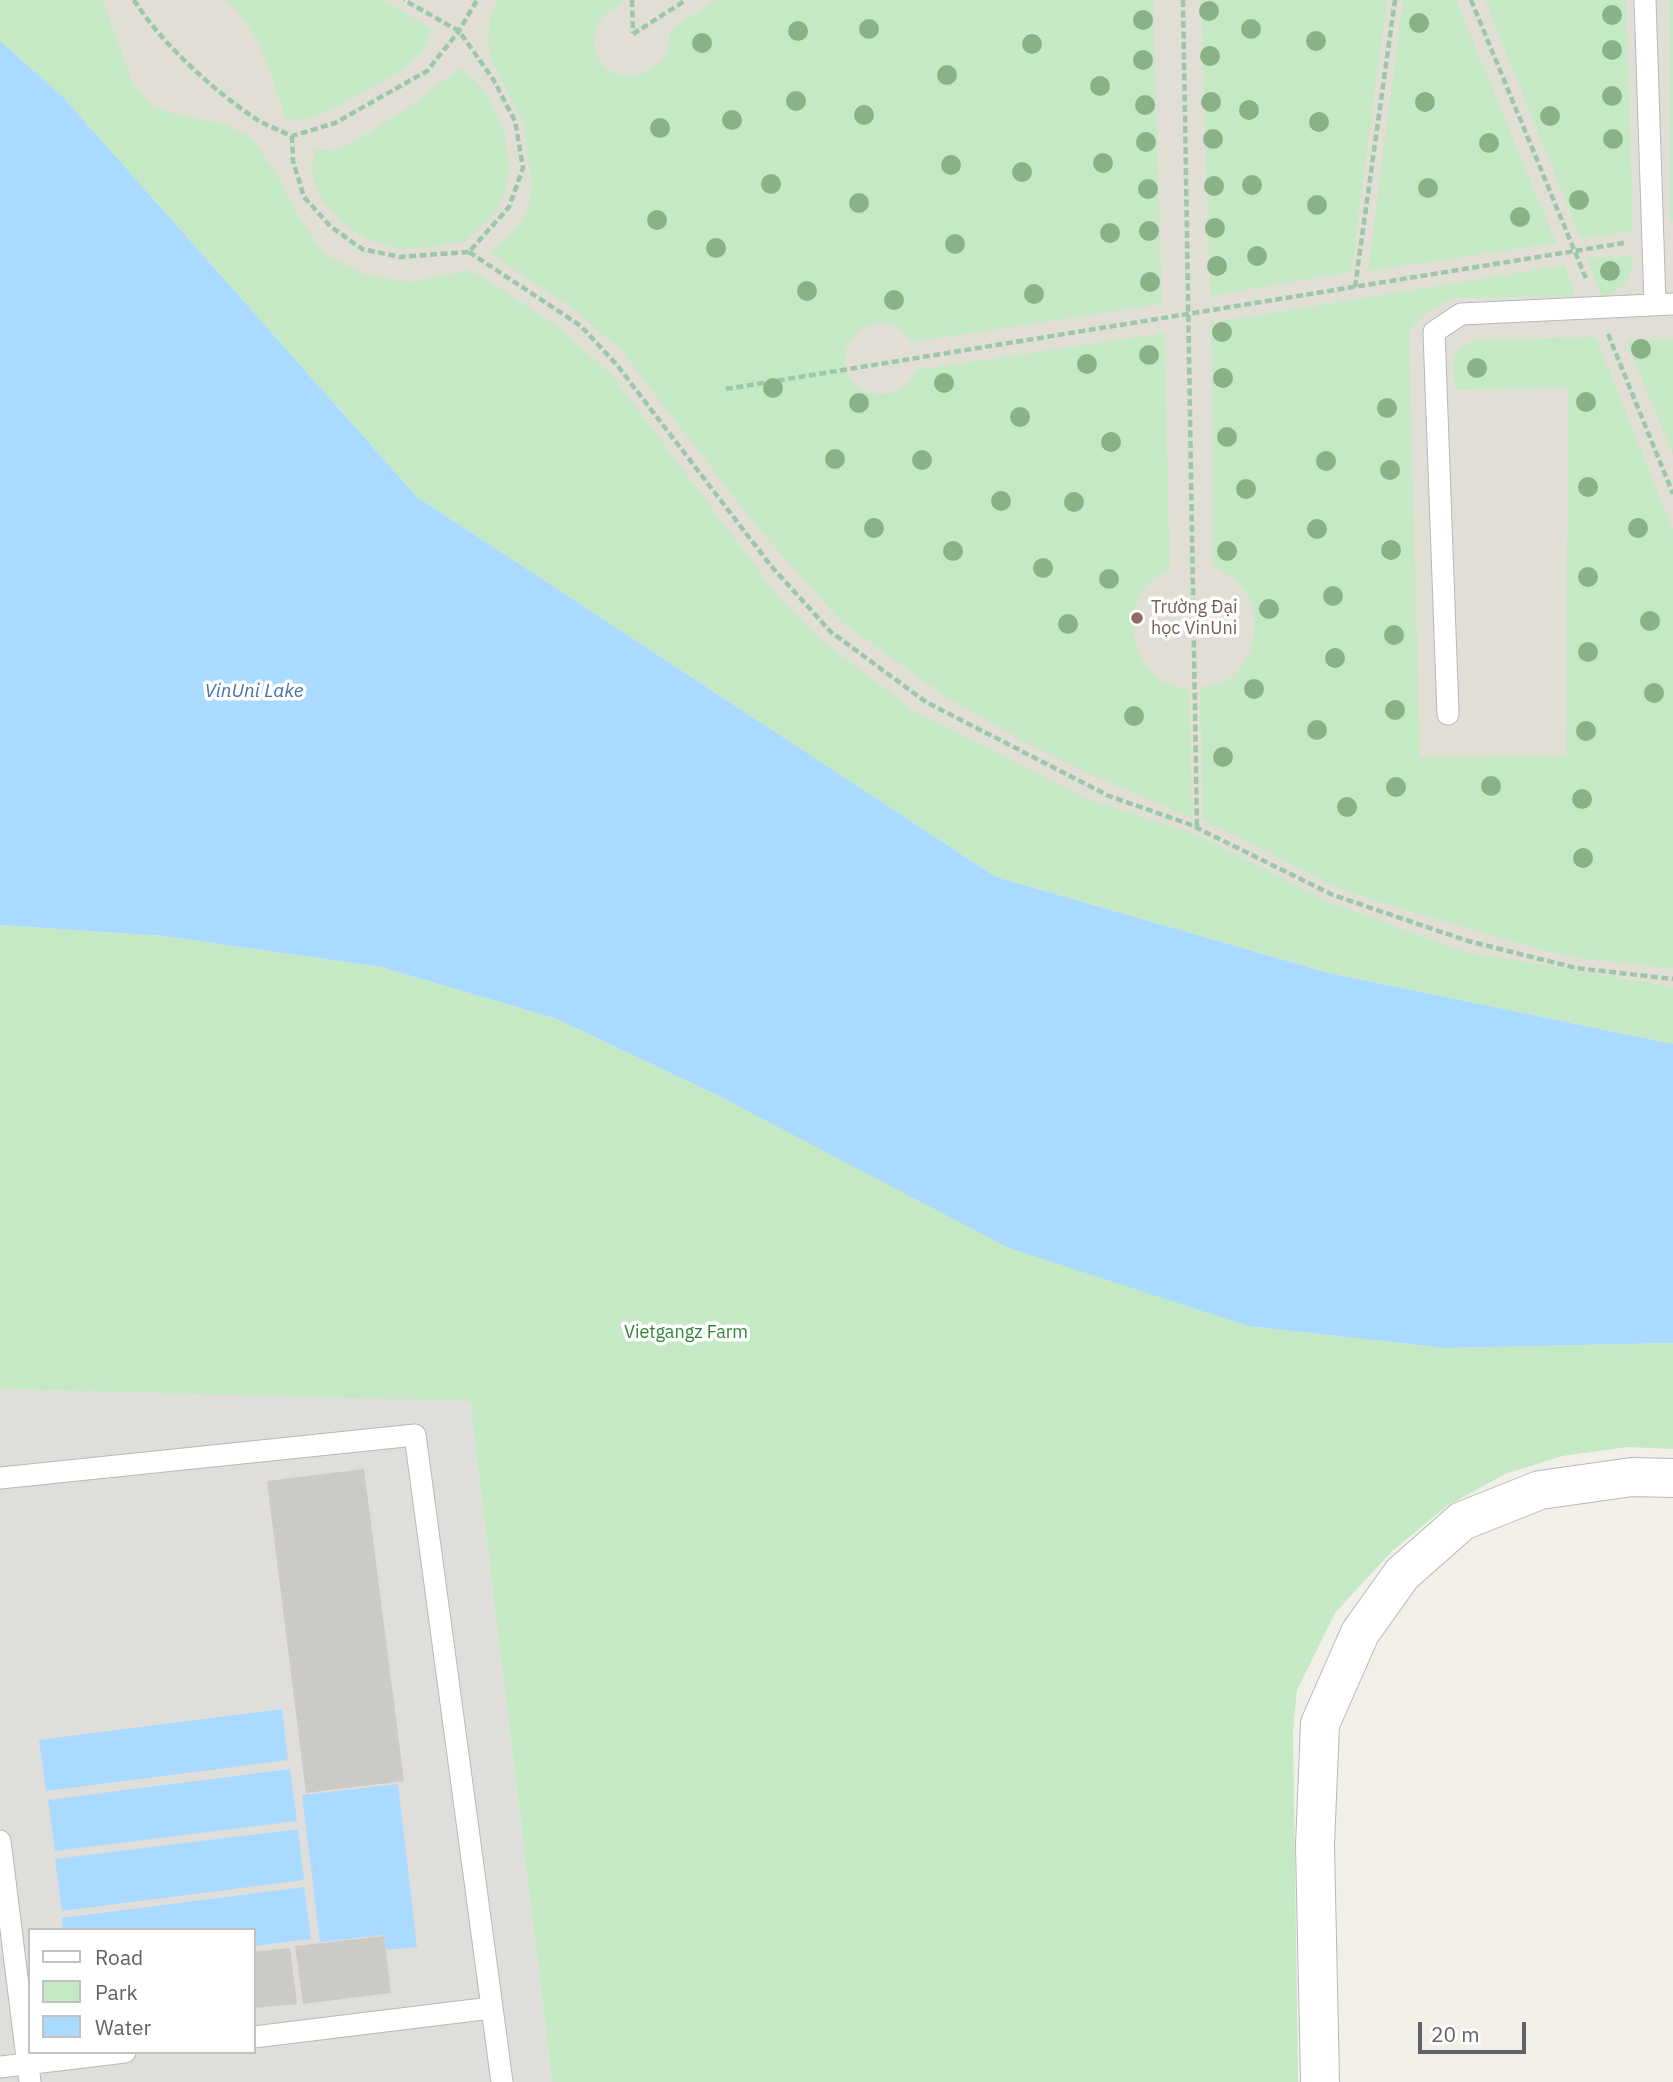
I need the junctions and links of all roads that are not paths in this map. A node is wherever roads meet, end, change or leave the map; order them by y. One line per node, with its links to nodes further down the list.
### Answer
1 (1645, 0): 2 (lane)
2 (1664, 304): 3 (lane)
3 (1448, 714)
4 (0, 1478): 7 (lane)
5 (1673, 1478): 13 (street)
6 (0, 1841): 11 (lane)
7 (491, 2008): 8 (lane); 12 (lane)
8 (256, 2037)
9 (116, 2054): 11 (lane)
10 (0, 2067): 11 (lane)
11 (29, 2073)
12 (502, 2082)
13 (1320, 2082)

